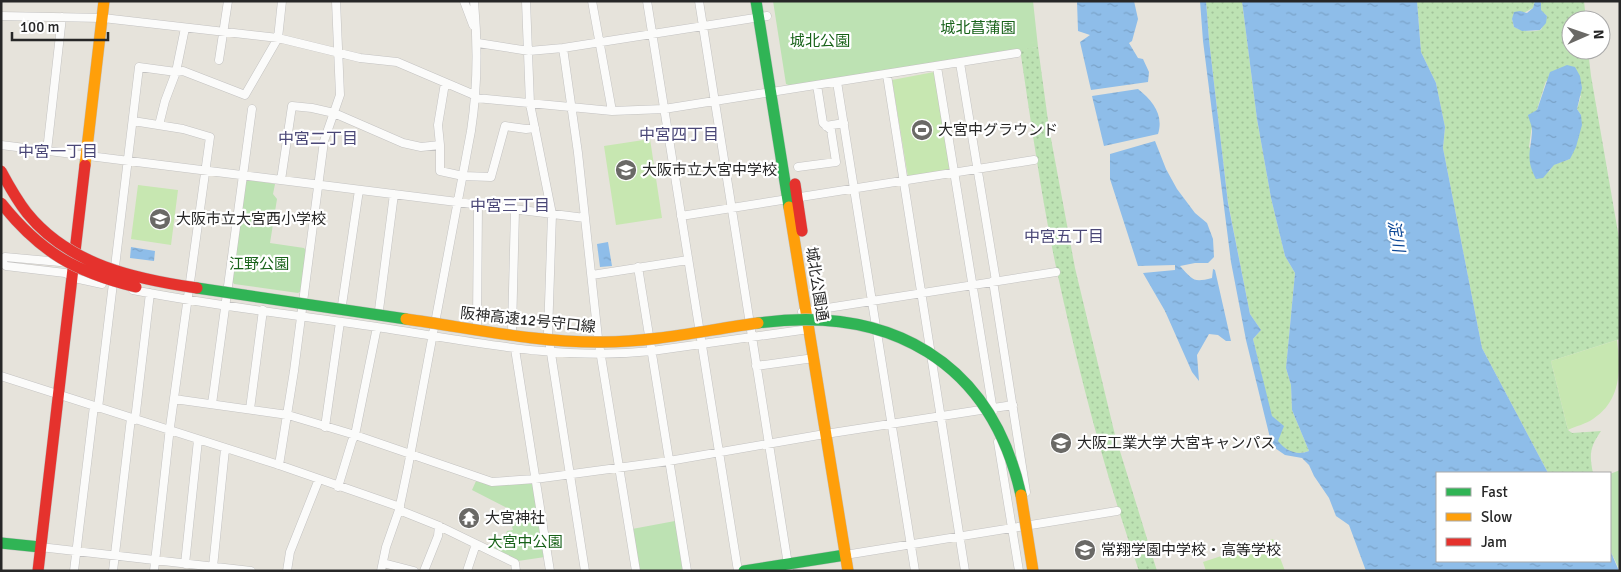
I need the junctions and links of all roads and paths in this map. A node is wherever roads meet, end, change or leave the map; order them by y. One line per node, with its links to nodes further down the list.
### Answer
1 (104, 1): 16 (main road)
2 (228, 1): 20 (street)
3 (282, 1): 22 (street)
4 (336, 1): 27 (street)
5 (464, 1): 19 (street)
6 (474, 1): 19 (street)
7 (526, 1): 26 (street)
8 (592, 1): 23 (street)
9 (647, 1): 21 (street)
10 (699, 1): 17 (street)
11 (756, 1): 15 (main road, 城北公園通)
12 (765, 1): 15 (main road, 城北公園通)
13 (1, 16): 14 (street)
14 (62, 17): 16 (street); 53 (street)
15 (763, 17): 17 (street); 37 (main road, 城北公園通)
16 (103, 18): 18 (street); 54 (main road)
17 (702, 25): 21 (street); 39 (street)
18 (185, 28): 20 (street); 32 (street)
19 (476, 29): 24 (street)
20 (224, 32): 22 (street); 29 (street)
21 (652, 33): 23 (street); 43 (street)
22 (278, 38): 27 (street); 32 (street)
23 (599, 42): 25 (street); 44 (street)
24 (478, 43): 26 (street); 38 (street)
25 (563, 48): 26 (street); 41 (street)
26 (529, 51): 40 (street)
27 (338, 53): 35 (street); 45 (street)
28 (1017, 53): 30 (street)
29 (219, 60)
30 (960, 63): 31 (street); 58 (street)
31 (937, 67): 33 (street); 61 (street)
32 (176, 72): 46 (street); 48 (street)
33 (887, 75): 34 (street); 65 (street)
34 (837, 82): 36 (street); 47 (street)
35 (445, 83): 38 (street); 52 (street)
36 (818, 85): 37 (street); 49 (street)
37 (775, 92): 39 (street); 70 (main road, 城北公園通)
38 (476, 98): 40 (street); 63 (street)
39 (715, 102): 43 (street); 74 (street)
40 (530, 104): 41 (street); 50 (street)
41 (571, 108): 44 (street); 78 (street)
42 (252, 109): 62 (street)
43 (664, 109): 44 (street); 77 (street)
44 (612, 111)
45 (334, 113): 52 (street); 64 (street); 66 (street)
46 (133, 121): 48 (street); 55 (street)
47 (844, 123): 49 (street); 67 (street)
48 (159, 125): 59 (street)
49 (826, 126): 57 (street)
50 (535, 128): 63 (street); 76 (street)
51 (1, 145): 53 (street)
52 (440, 145): 63 (street)
53 (46, 151): 54 (street)
54 (87, 156): 55 (street); 80 (main road)
55 (128, 160): 59 (street); 82 (street)
56 (1034, 160): 58 (street)
57 (798, 167)
58 (977, 169): 61 (street); 86 (street)
59 (206, 170): 62 (street); 87 (street)
60 (1, 171): 190 (main road, 阪神高速12号守口線, bridge)
61 (954, 173): 65 (street); 88 (street)
62 (243, 175): 64 (street); 90 (street)
63 (463, 176): 71 (street)
64 (280, 180): 66 (street)
65 (904, 181): 67 (street); 92 (street)
66 (318, 184): 68 (street); 94 (street)
67 (854, 189): 70 (street); 95 (street)
68 (359, 190): 69 (street); 97 (street)
69 (394, 194): 71 (street); 99 (street)
70 (793, 199): 74 (street); 100 (main road, 城北公園通)
71 (458, 202): 73 (street); 102 (street)
72 (1, 203): 189 (main road, 阪神高速12号守口線, bridge)
73 (478, 205): 75 (street); 105 (street)
74 (732, 208): 77 (street); 103 (street)
75 (515, 210): 76 (street); 109 (street)
76 (552, 214): 78 (street); 110 (street)
77 (681, 216): 79 (street)
78 (585, 218): 84 (street)
79 (688, 260): 81 (street); 107 (street)
80 (74, 264): 82 (street); 85 (main road); 85 (street)
81 (638, 268): 84 (street); 111 (street)
82 (115, 269): 87 (street); 89 (street)
83 (1056, 272): 86 (street)
84 (592, 275): 114 (street)
85 (73, 276): 89 (street); 123 (main road)
86 (995, 281): 88 (street); 126 (street)
87 (191, 282): 90 (street); 93 (street)
88 (974, 284): 92 (street); 128 (street)
89 (113, 286): 91 (street); 127 (street)
90 (228, 288): 94 (street); 96 (street)
91 (150, 293): 93 (street); 132 (street)
92 (922, 293): 95 (street); 131 (street)
93 (188, 299): 96 (street); 124 (street)
94 (304, 300): 97 (street); 101 (street)
95 (871, 301): 100 (street); 133 (street)
96 (226, 305): 98 (street); 125 (street)
97 (342, 305): 99 (street)
98 (263, 310): 101 (street); 129 (street)
99 (379, 310): 102 (street)
100 (810, 311): 103 (street); 108 (main road, 城北公園通); 136 (main road, 城北公園通)
101 (302, 316): 104 (street); 130 (street)
102 (437, 319): 105 (street); 112 (street)
103 (748, 319): 107 (street); 113 (street)
104 (340, 322): 106 (street); 134 (street)
105 (476, 324): 109 (street)
106 (377, 327): 112 (street); 137 (street)
107 (699, 327): 111 (street); 115 (street)
108 (809, 329): 113 (street); 120 (main road, 城北公園通)
109 (512, 330): 110 (street)
110 (548, 334): 114 (street); 118 (street)
111 (648, 334): 114 (street); 117 (street)
112 (434, 336): 116 (street); 142 (street)
113 (752, 337): 115 (street); 121 (street)
114 (598, 338): 119 (street)
115 (702, 344): 117 (street); 141 (street)
116 (515, 349): 118 (street); 148 (street)
117 (652, 352): 119 (street); 143 (street)
118 (551, 353): 119 (street); 146 (street)
119 (601, 355): 145 (street)
120 (814, 358): 121 (street); 136 (main road, 城北公園通)
121 (756, 366): 139 (street)
122 (1, 376): 123 (street)
123 (59, 395): 127 (street); 159 (main road)
124 (174, 399): 125 (street); 135 (street)
125 (212, 404): 129 (street)
126 (1013, 405): 128 (street); 153 (street)
127 (96, 407): 132 (street); 160 (street)
128 (993, 408): 131 (street); 154 (street)
129 (250, 409): 130 (street)
130 (288, 415): 134 (street); 144 (street)
131 (940, 416): 133 (street); 155 (street)
132 (133, 419): 135 (street); 162 (street)
133 (891, 424): 136 (street); 158 (street)
134 (325, 427): 137 (street)
135 (170, 431): 138 (street); 163 (street)
136 (830, 434): 139 (street); 161 (main road, 城北公園通)
137 (356, 435): 142 (street); 149 (street)
138 (198, 440): 140 (street); 164 (street)
139 (768, 443): 141 (street); 167 (street)
140 (226, 449): 144 (street); 165 (street)
141 (719, 451): 143 (street); 182 (street)
142 (410, 455): 148 (street); 150 (street)
143 (669, 461): 145 (street); 181 (street)
144 (280, 465): 147 (street)
145 (619, 468): 146 (street); 180 (street)
146 (570, 474): 148 (street); 179 (street)
147 (319, 479): 149 (street); 174 (street)
148 (535, 479): 178 (street)
149 (338, 487): 150 (street)
150 (400, 509): 152 (street); 166 (street)
151 (1118, 511): 153 (street)
152 (439, 526): 157 (street); 168 (street)
153 (1032, 526): 154 (street); 191 (street)
154 (1013, 529): 155 (street); 188 (street)
155 (960, 538): 158 (street); 187 (street)
156 (1, 543): 159 (main road)
157 (476, 544): 176 (street); 177 (street)
158 (911, 545): 161 (street); 186 (street)
159 (40, 547): 160 (street); 169 (main road)
160 (76, 552): 162 (street); 170 (street)
161 (849, 555): 167 (main road); 184 (main road, 城北公園通); 185 (main road, 城北公園通)
162 (115, 556): 163 (street); 171 (street)
163 (154, 561): 164 (street); 172 (street)
164 (185, 564): 165 (street)
165 (213, 567): 173 (street)
166 (382, 567): 175 (street)
167 (789, 567): 183 (main road)
168 (427, 570)
169 (38, 571)
170 (74, 571)
171 (113, 571)
172 (154, 571)
173 (251, 571)
174 (287, 571)
175 (414, 571)
176 (468, 571)
177 (516, 571)
178 (550, 571)
179 (585, 571)
180 (636, 571)
181 (687, 571)
182 (738, 571)
183 (744, 571)
184 (848, 571)
185 (856, 571)
186 (915, 571)
187 (965, 571)
188 (1019, 571)
189 (1025, 571)
190 (1033, 571)
191 (1039, 571)

